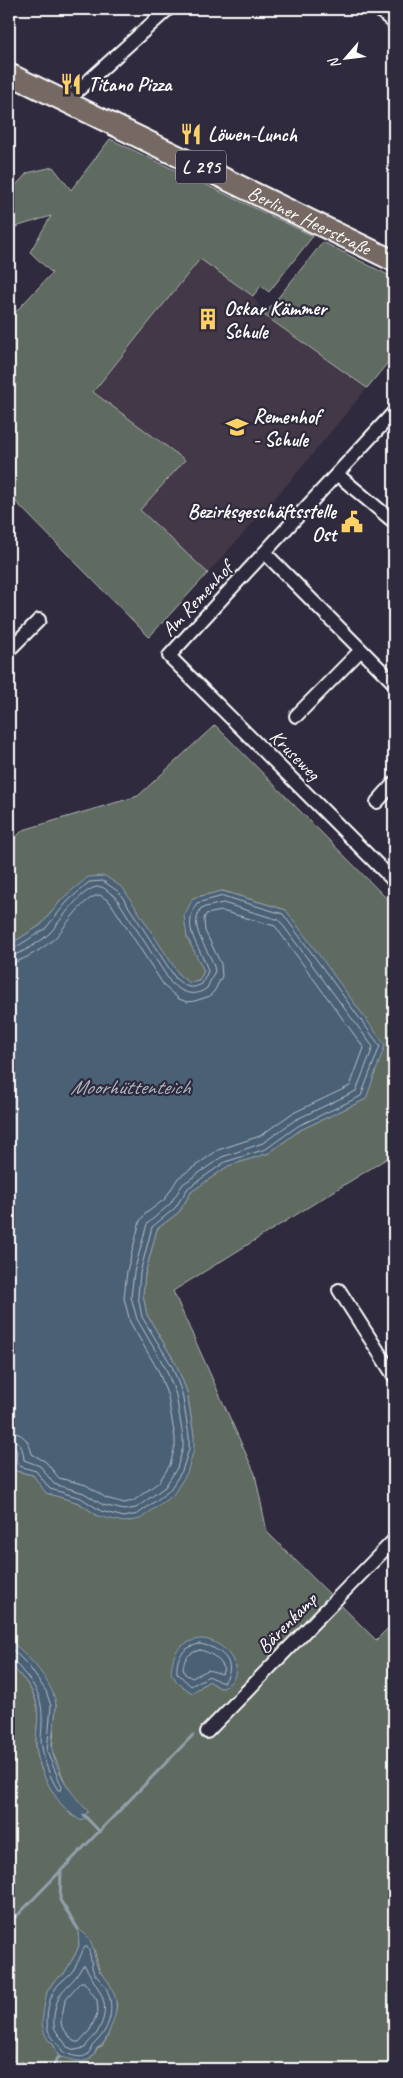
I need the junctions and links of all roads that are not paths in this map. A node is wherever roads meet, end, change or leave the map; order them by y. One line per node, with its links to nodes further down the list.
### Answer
1 (168, 9): 5 (street)
2 (378, 9): 3 (street)
3 (394, 23)
4 (9, 74): 5 (main road, Berliner Heerstraße / L 295)
5 (69, 103): 6 (main road, Berliner Heerstraße / L 295)
6 (392, 255)
7 (394, 412): 8 (street, Am Remenhof)
8 (338, 475): 9 (street); 10 (street, Am Remenhof)
9 (394, 522)
10 (266, 553): 13 (street); 14 (street, Am Remenhof)
11 (39, 620): 12 (street)
12 (9, 650)
13 (361, 650): 15 (street); 16 (street)
14 (169, 656): 19 (street, Kruseweg)
15 (394, 683)
16 (296, 716)
17 (394, 782): 18 (street)
18 (377, 802)
19 (394, 880)
20 (339, 1290): 21 (street)
21 (394, 1376)
22 (394, 1540): 23 (street, Bärenkamp)
23 (207, 1732)

